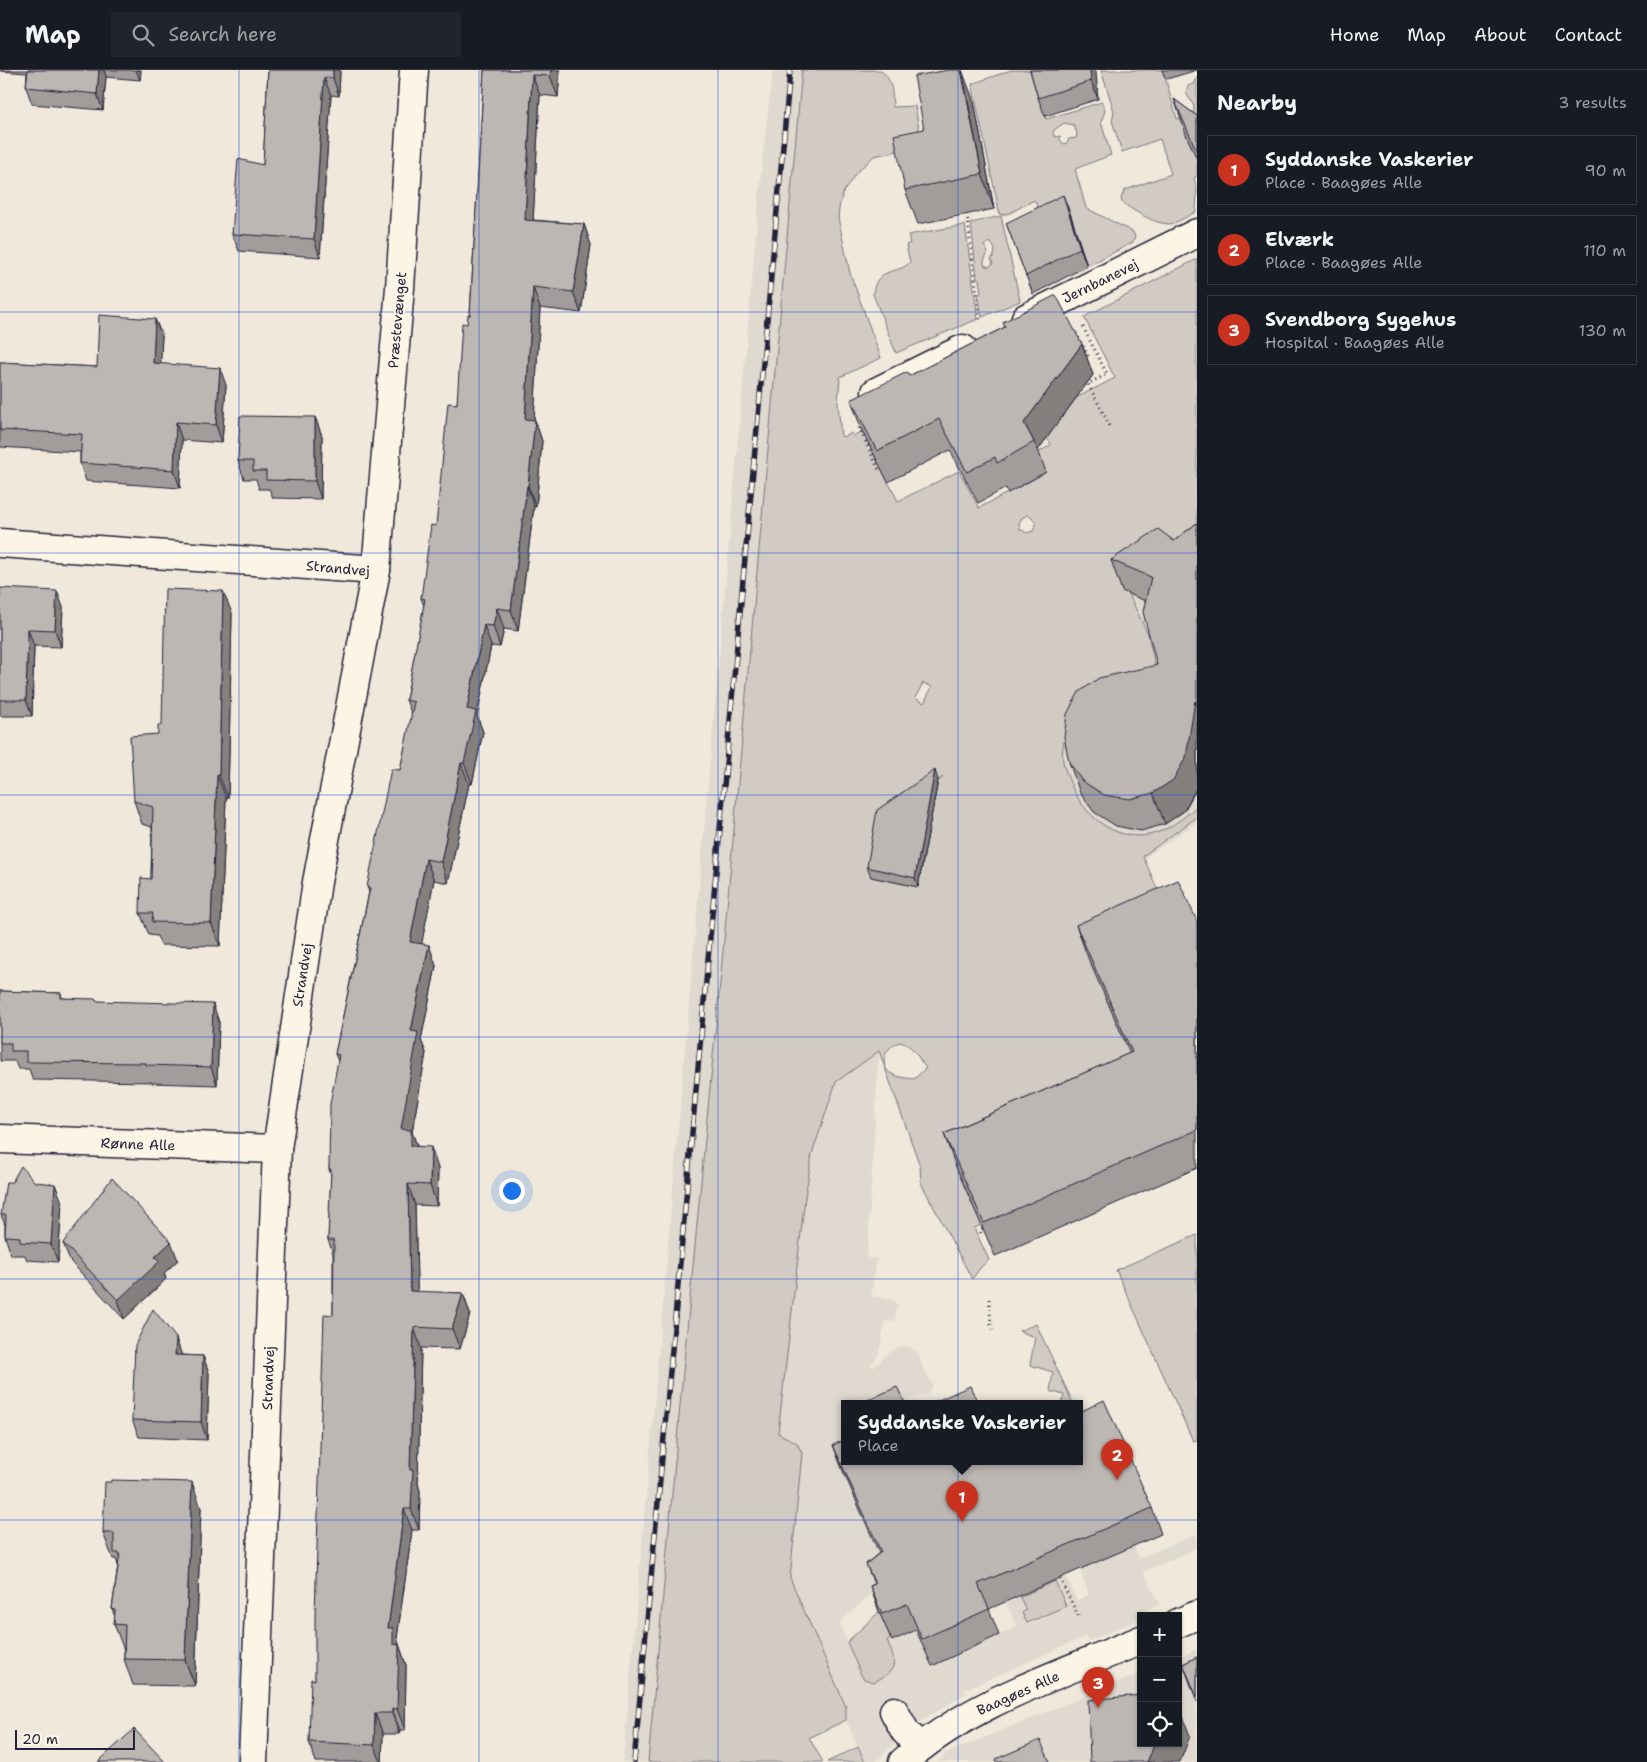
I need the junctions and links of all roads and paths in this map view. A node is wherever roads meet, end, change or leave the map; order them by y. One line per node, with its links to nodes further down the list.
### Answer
1 (414, 70): 13 (street, Præstevænget)
2 (967, 214): 4 (path)
3 (1197, 233): 4 (street, Jernbanevej)
4 (991, 328): 8 (street, Jernbanevej)
5 (1075, 331): 7 (path)
6 (1087, 334): 9 (path)
7 (1085, 360)
8 (869, 395)
9 (1110, 429)
10 (861, 432): 11 (path)
11 (881, 468)
12 (0, 544): 13 (street, Strandvej)
13 (376, 570): 15 (street, Strandvej)
14 (0, 1139): 15 (street, Rønne Alle)
15 (276, 1149): 27 (street, Strandvej)
16 (983, 1228): 17 (path)
17 (981, 1233)
18 (989, 1299): 19 (path)
19 (994, 1332)
20 (1060, 1579): 22 (path)
21 (1197, 1615): 23 (street)
22 (1080, 1619)
23 (1182, 1621)
24 (1137, 1642): 26 (street, Baagøes Alle)
25 (894, 1710): 26 (street)
26 (912, 1754)
27 (253, 1762)

